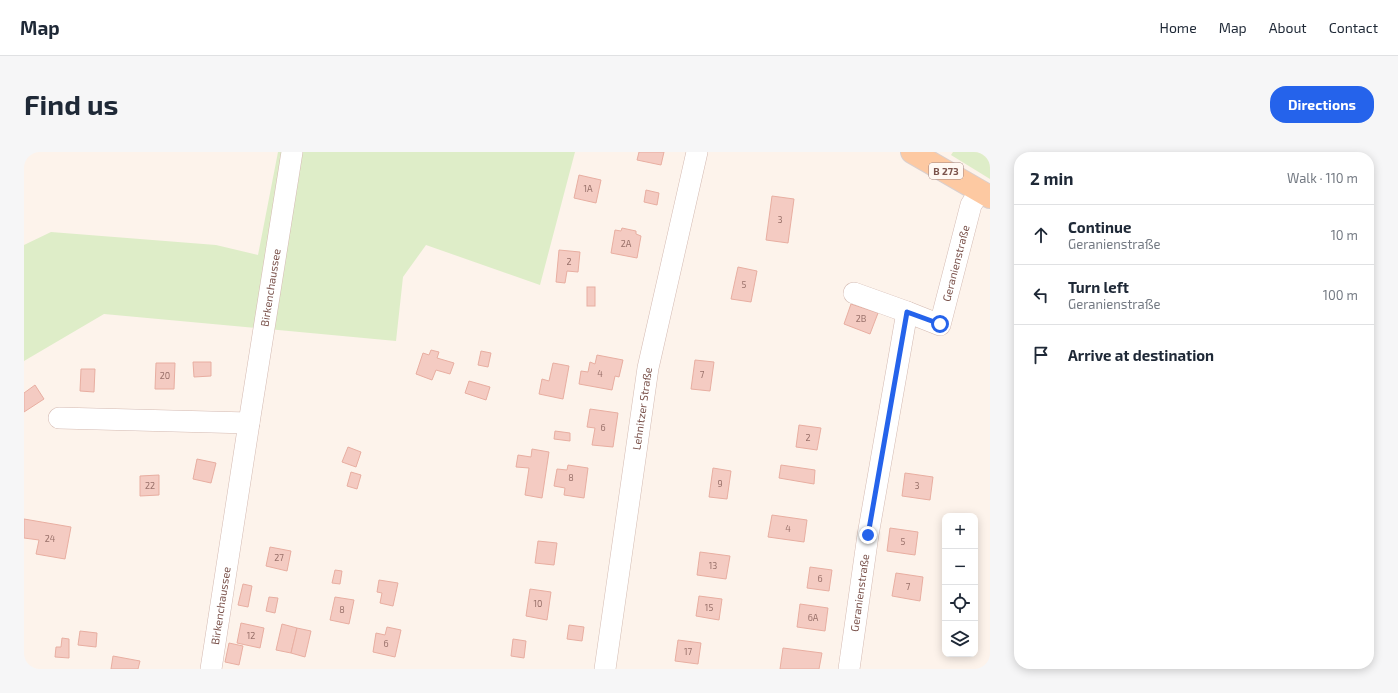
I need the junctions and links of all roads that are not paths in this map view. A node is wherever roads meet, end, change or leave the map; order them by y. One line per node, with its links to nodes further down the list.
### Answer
1 (292, 152): 8 (street, Birkenchaussee)
2 (696, 152): 10 (street, Lehnitzer Straße)
3 (912, 152): 4 (main road, B 273)
4 (985, 194): 6 (street, Geranienstraße)
5 (854, 293): 6 (street)
6 (907, 312): 11 (street, Geranienstraße)
7 (59, 418): 8 (street)
8 (248, 423): 9 (street, Birkenchaussee)
9 (211, 669)
10 (605, 669)
11 (849, 669)

